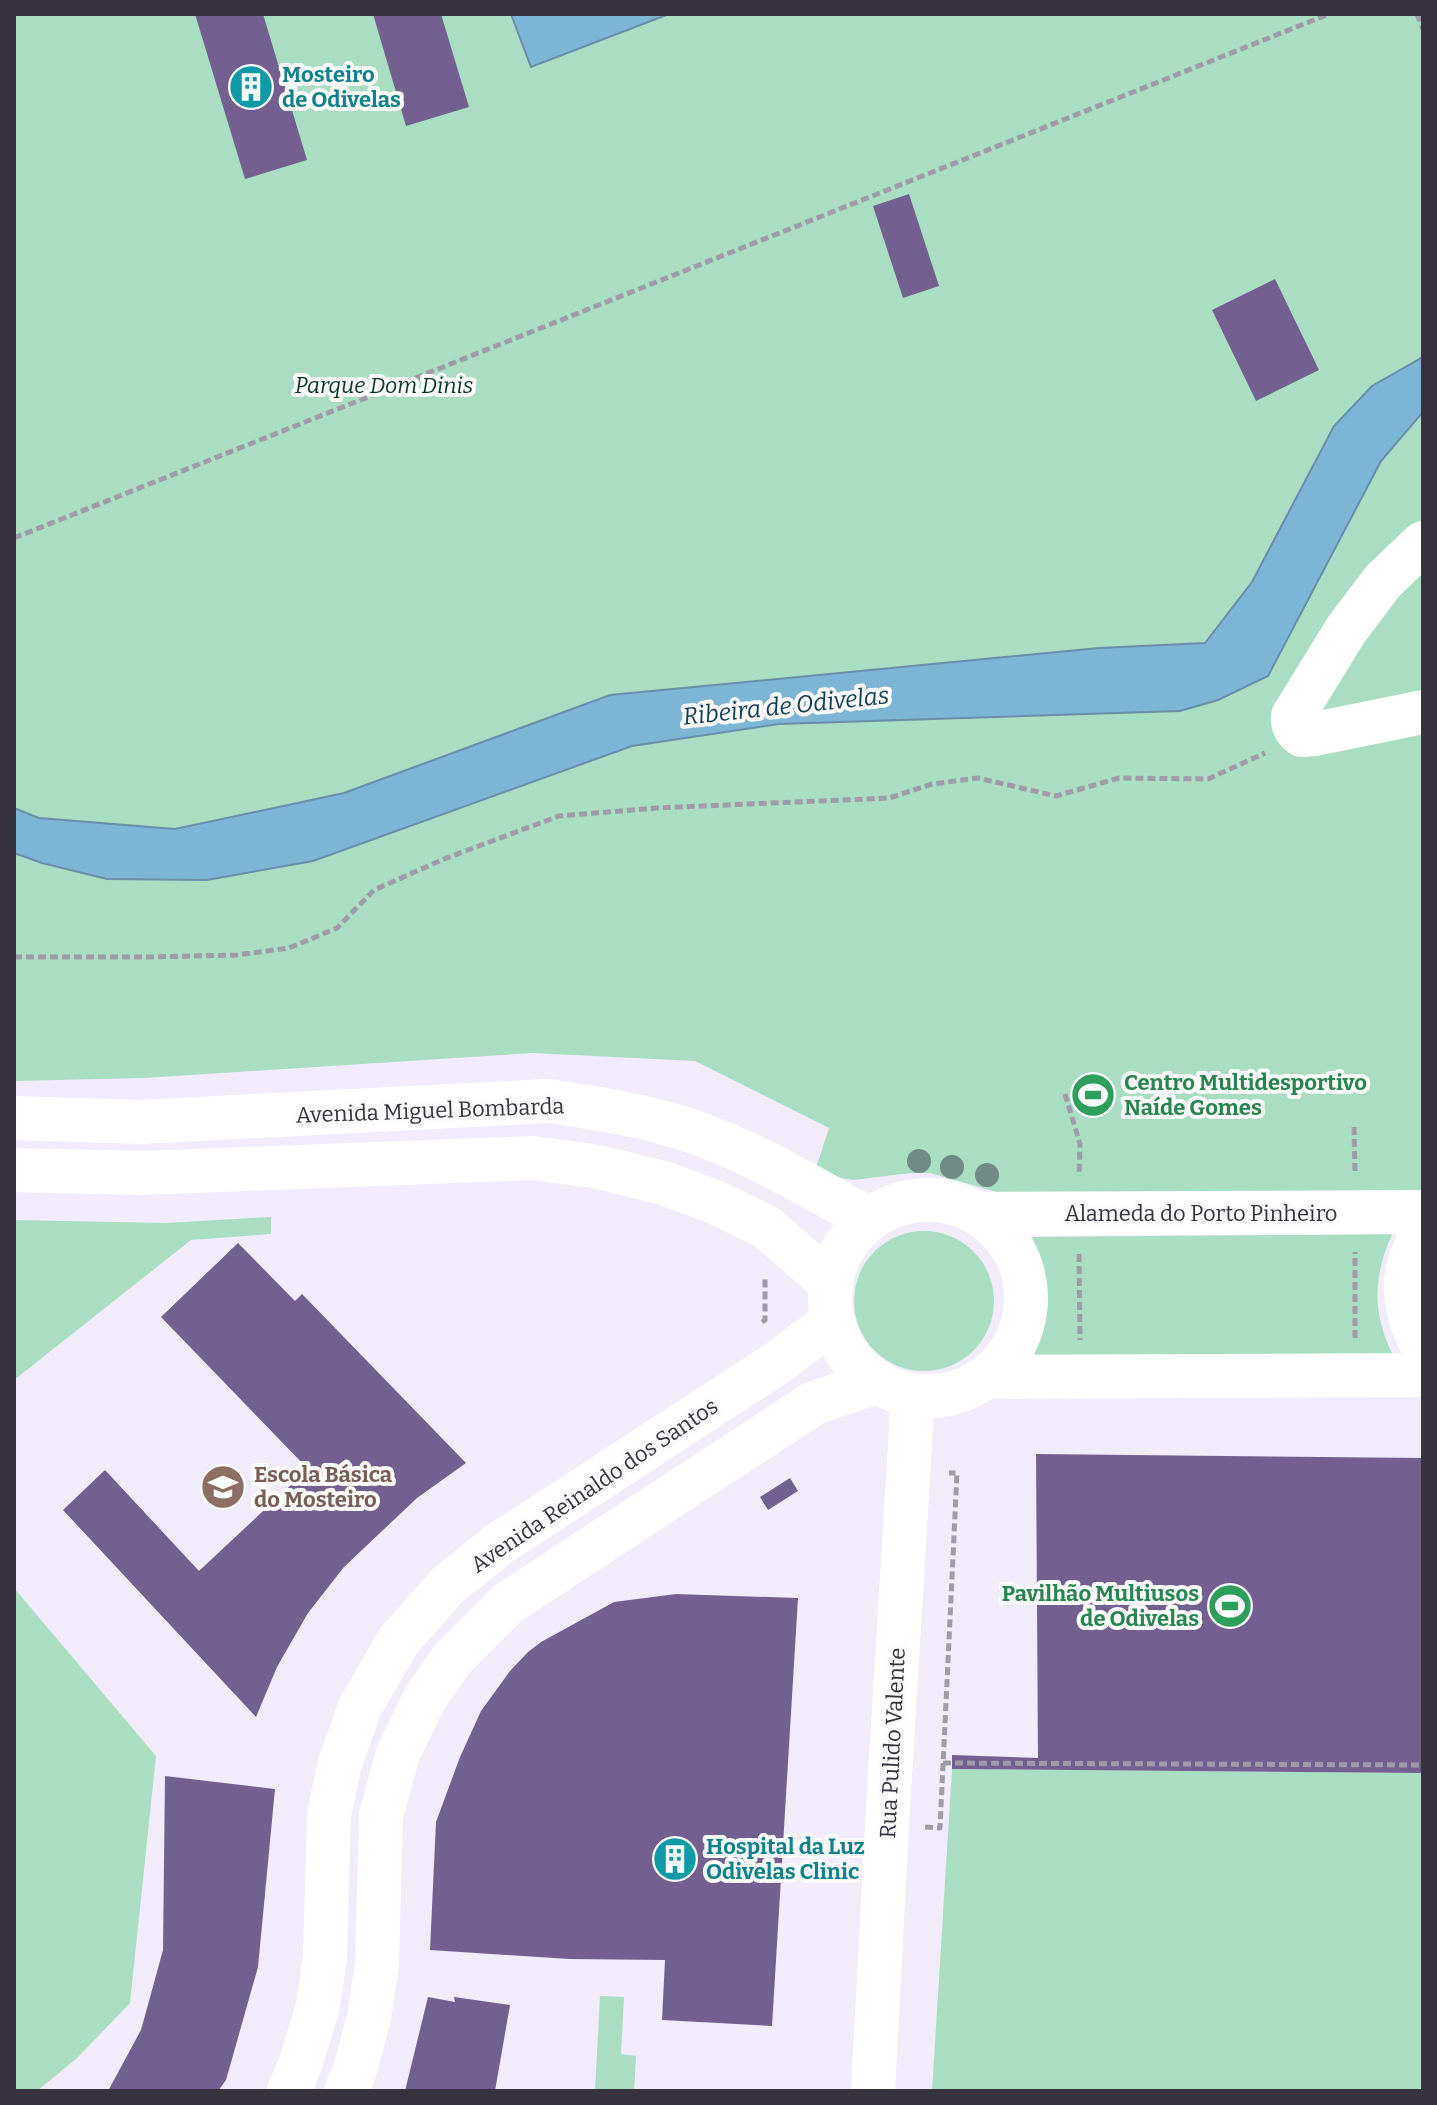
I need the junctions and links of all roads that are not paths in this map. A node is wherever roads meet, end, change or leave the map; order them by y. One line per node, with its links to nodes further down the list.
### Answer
1 (1423, 543): 2 (main road)
2 (1423, 712)
3 (14, 1118): 7 (main road, Avenida Miguel Bombarda)
4 (14, 1170): 9 (main road)
5 (1423, 1212): 6 (main road, Alameda do Porto Pinheiro)
6 (979, 1214): 7 (main road); 12 (main road)
7 (870, 1219): 9 (main road)
8 (1423, 1235): 10 (main road)
9 (832, 1302): 13 (main road); 14 (main road, Avenida Reinaldo dos Santos)
10 (1423, 1346)
11 (1423, 1375): 12 (main road)
12 (986, 1377): 13 (main road)
13 (895, 1389): 15 (main road); 16 (main road, Rua Pulido Valente)
14 (289, 2091)
15 (346, 2091)
16 (873, 2091)

